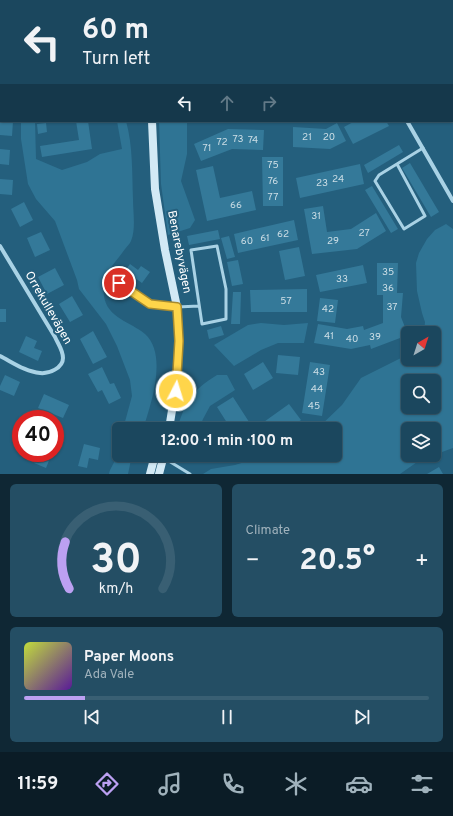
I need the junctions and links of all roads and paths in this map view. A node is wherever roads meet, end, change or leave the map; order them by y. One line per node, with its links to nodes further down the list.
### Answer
1 (152, 122): 9 (street, Benarebyvägen)
2 (408, 122): 3 (street)
3 (423, 148): 4 (lane); 5 (street)
4 (397, 164): 4 (lane)
5 (453, 201)
6 (0, 246): 10 (street, Orrekullevägen)
7 (119, 283): 9 (lane)
8 (200, 306): 8 (lane); 9 (lane)
9 (177, 307): 11 (street, Benarebyvägen)
10 (0, 356)
11 (173, 410): 12 (street, Benarebyvägen); 13 (street, Benarebyvägen)
12 (169, 422)
13 (170, 422)
14 (153, 462): 17 (street)
15 (162, 462): 18 (street)
16 (172, 462): 19 (lane)
17 (150, 474)
18 (159, 474)
19 (190, 474)

